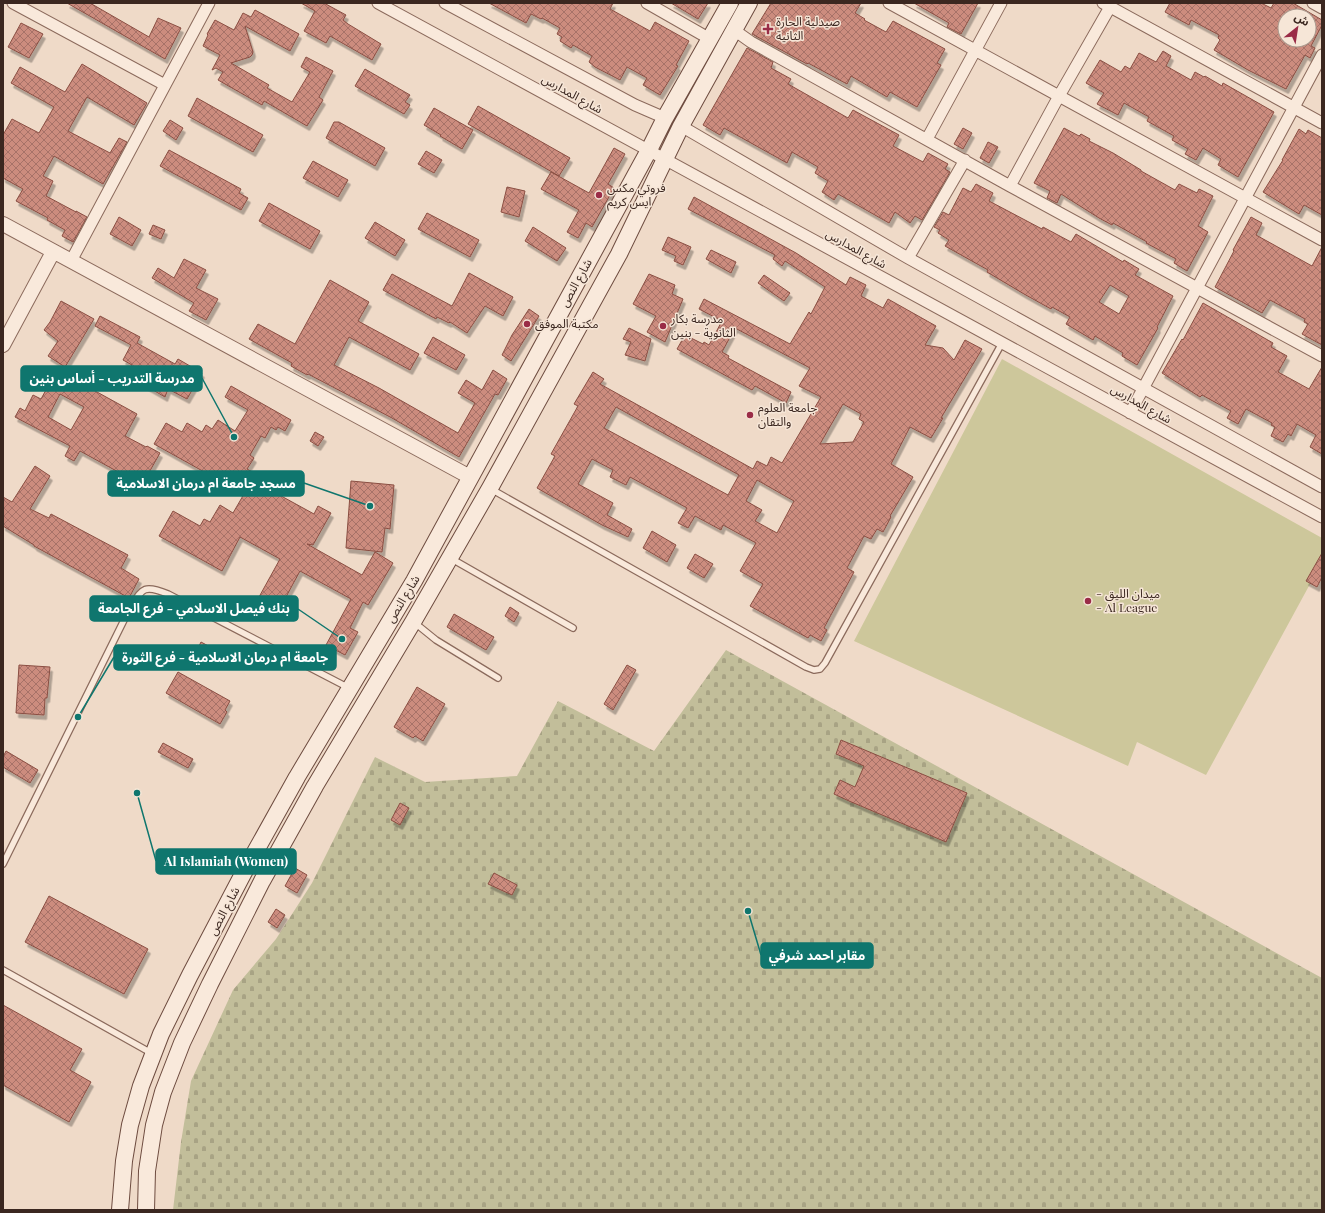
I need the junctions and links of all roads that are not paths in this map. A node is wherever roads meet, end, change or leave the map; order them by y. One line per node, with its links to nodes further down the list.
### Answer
1 (13, 3): 18 (street)
2 (209, 3): 18 (street)
3 (378, 3): 25 (street, شارع المدارس)
4 (445, 3): 12 (street, شارع المدارس)
5 (647, 3): 15 (street)
6 (730, 3): 15 (main road, شارع النص)
7 (749, 3): 14 (main road, شارع النص)
8 (889, 3): 16 (street)
9 (1001, 3): 16 (street)
10 (1313, 3): 13 (street)
11 (1107, 5): 19 (street); 20 (street)
12 (461, 7): 21 (street, شارع المدارس)
13 (1322, 8)
14 (734, 30): 23 (main road, شارع النص); 24 (street)
15 (710, 39): 21 (main road, شارع النص)
16 (975, 50): 19 (street); 24 (street)
17 (1322, 55): 20 (street)
18 (165, 85): 34 (street)
19 (1059, 96): 28 (street); 29 (street)
20 (1294, 108): 22 (street); 29 (street)
21 (665, 118): 25 (main road, شارع النص)
22 (1322, 123)
23 (681, 126): 26 (main road, شارع النص); 33 (street)
24 (927, 138): 27 (street)
25 (649, 150): 26 (street, شارع المدارس); 41 (main road, شارع النص)
26 (664, 160): 36 (street, شارع المدارس); 43 (main road, شارع النص)
27 (966, 160): 28 (street); 33 (street)
28 (1010, 186): 35 (street)
29 (1246, 198): 31 (street); 35 (street)
30 (3, 224): 32 (street)
31 (1322, 240)
32 (53, 252): 34 (street); 37 (street)
33 (908, 258): 39 (street)
34 (71, 262): 41 (street)
35 (1197, 287): 38 (street); 39 (street)
36 (1002, 343): 40 (street, شارع المدارس); 43 (lane)
37 (3, 345)
38 (1322, 356)
39 (1144, 388): 40 (street); 42 (street)
40 (1130, 413): 44 (street, شارع المدارس)
41 (470, 477): 49 (main road, شارع النص)
42 (1322, 487)
43 (490, 488): 45 (main road, شارع النص)
44 (1322, 518)
45 (450, 558): 46 (main road, شارع النص); 47 (lane)
46 (413, 622): 48 (lane); 54 (main road, شارع النص)
47 (574, 628)
48 (498, 678)
49 (350, 689): 50 (lane); 52 (main road, شارع النص)
50 (3, 864)
51 (3, 970): 52 (lane)
52 (153, 1054): 53 (main road, شارع النص)
53 (120, 1210)
54 (146, 1210)

